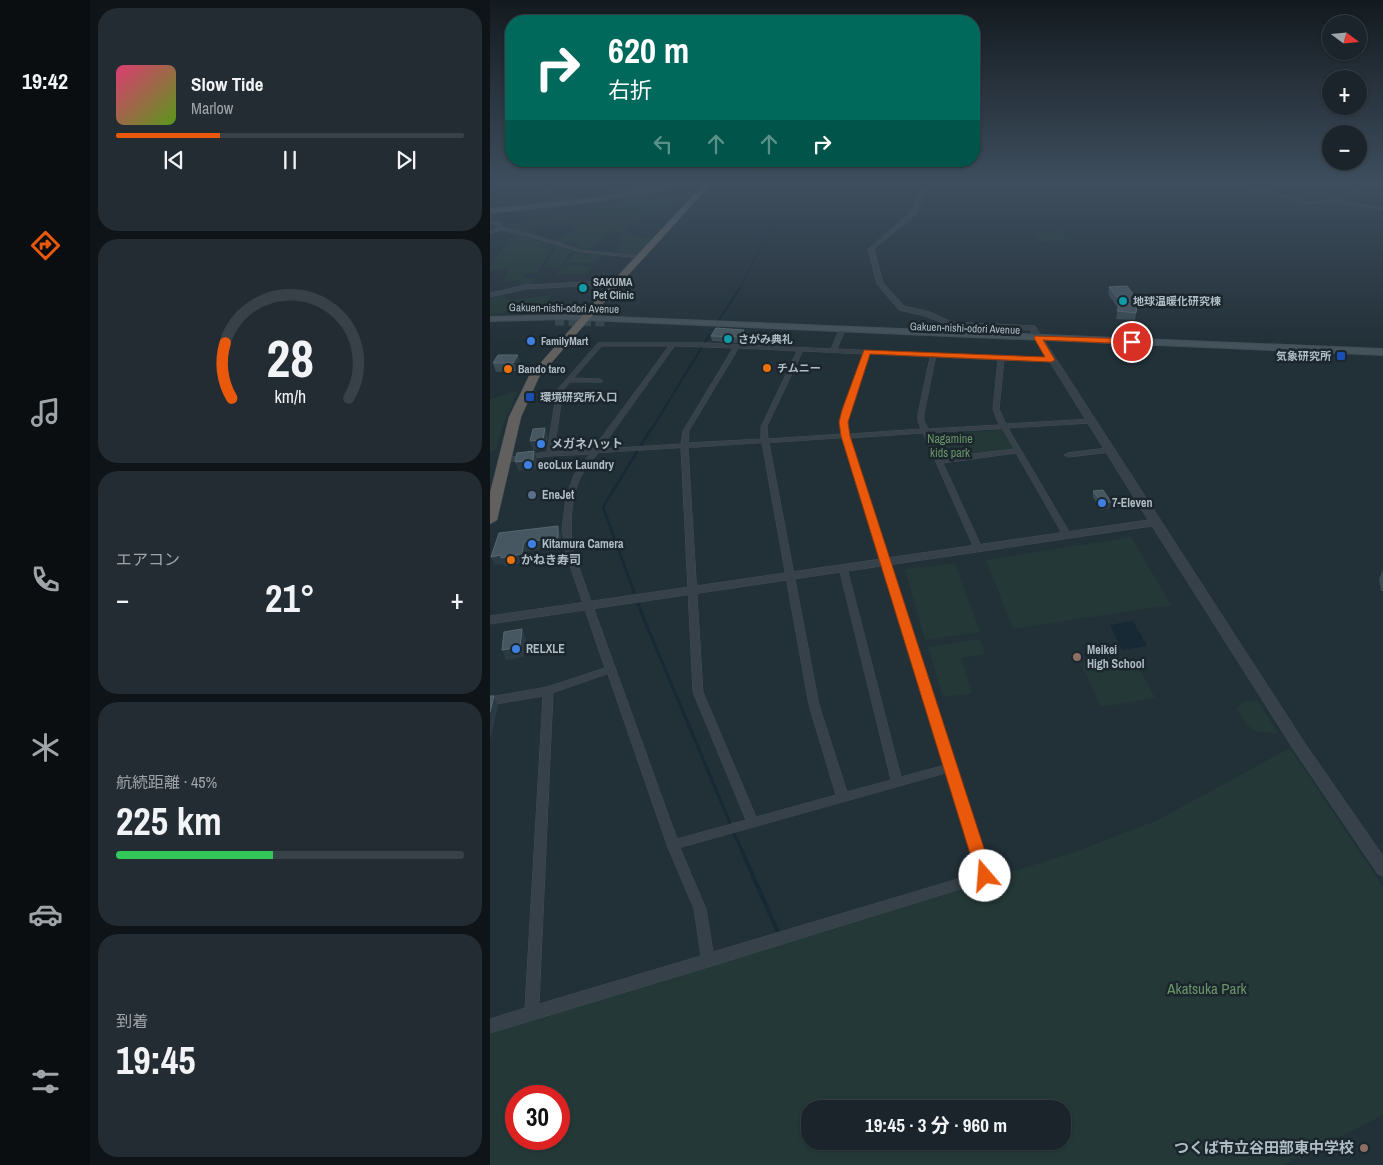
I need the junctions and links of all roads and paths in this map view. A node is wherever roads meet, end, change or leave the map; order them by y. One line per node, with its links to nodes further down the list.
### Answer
1 (533, 236): 4 (street)
2 (660, 236): 4 (highway)
3 (886, 236): 13 (street)
4 (641, 257): 5 (highway)
5 (616, 283): 6 (street); 8 (highway)
6 (490, 295)
7 (555, 320): 9 (main road, Gakuen-nishi-odori Avenue)
8 (582, 321): 9 (main road, Gakuen-nishi-odori Avenue); 11 (main road, Gakuen-nishi-odori Avenue); 37 (highway)
9 (490, 322)
10 (607, 322): 11 (main road, Gakuen-nishi-odori Avenue)
11 (786, 330): 12 (main road, Gakuen-nishi-odori Avenue)
12 (841, 332): 13 (main road, Gakuen-nishi-odori Avenue); 17 (street)
13 (1039, 340): 19 (main road, Gakuen-nishi-odori Avenue); 21 (main road, Gakuen-nishi-odori Avenue); 23 (street)
14 (673, 344): 15 (street); 24 (street); 34 (street)
15 (737, 346): 16 (street); 31 (street)
16 (801, 349): 17 (street); 30 (street)
17 (833, 350): 18 (street)
18 (867, 352): 20 (street); 29 (street)
19 (1383, 352)
20 (934, 354): 22 (street); 28 (street)
21 (1383, 356)
22 (1001, 358): 23 (street); 27 (street)
23 (1051, 360): 26 (street)
24 (568, 380): 25 (street); 35 (street)
25 (600, 381)
26 (1091, 421): 27 (street); 33 (street)
27 (1004, 426): 28 (street); 32 (street)
28 (925, 431): 29 (street); 38 (street)
29 (846, 436): 30 (street); 43 (street)
30 (765, 441): 31 (street); 45 (street)
31 (684, 446): 34 (street); 46 (street)
32 (1018, 450): 38 (street); 41 (street)
33 (1109, 450): 36 (street); 40 (street)
34 (596, 451): 35 (street); 47 (street)
35 (550, 454): 37 (street)
36 (1068, 456)
37 (504, 460): 39 (highway)
38 (939, 462): 42 (street)
39 (490, 520)
40 (1155, 522): 41 (street); 57 (street)
41 (1067, 535): 42 (street)
42 (978, 548): 43 (street)
43 (885, 562): 44 (street); 52 (street)
44 (843, 568): 45 (street); 53 (street)
45 (790, 576): 46 (street); 54 (street)
46 (692, 590): 47 (street); 55 (street)
47 (588, 605): 48 (street); 49 (street)
48 (490, 620)
49 (610, 670): 50 (street); 56 (street)
50 (548, 691): 51 (street); 59 (street)
51 (490, 701)
52 (950, 768): 53 (street); 58 (street)
53 (898, 783): 54 (street)
54 (843, 798): 55 (street)
55 (753, 823): 56 (street)
56 (672, 845): 58 (street)
57 (1383, 869)
58 (708, 961): 59 (street)
59 (532, 1014): 60 (street)
60 (490, 1026)

